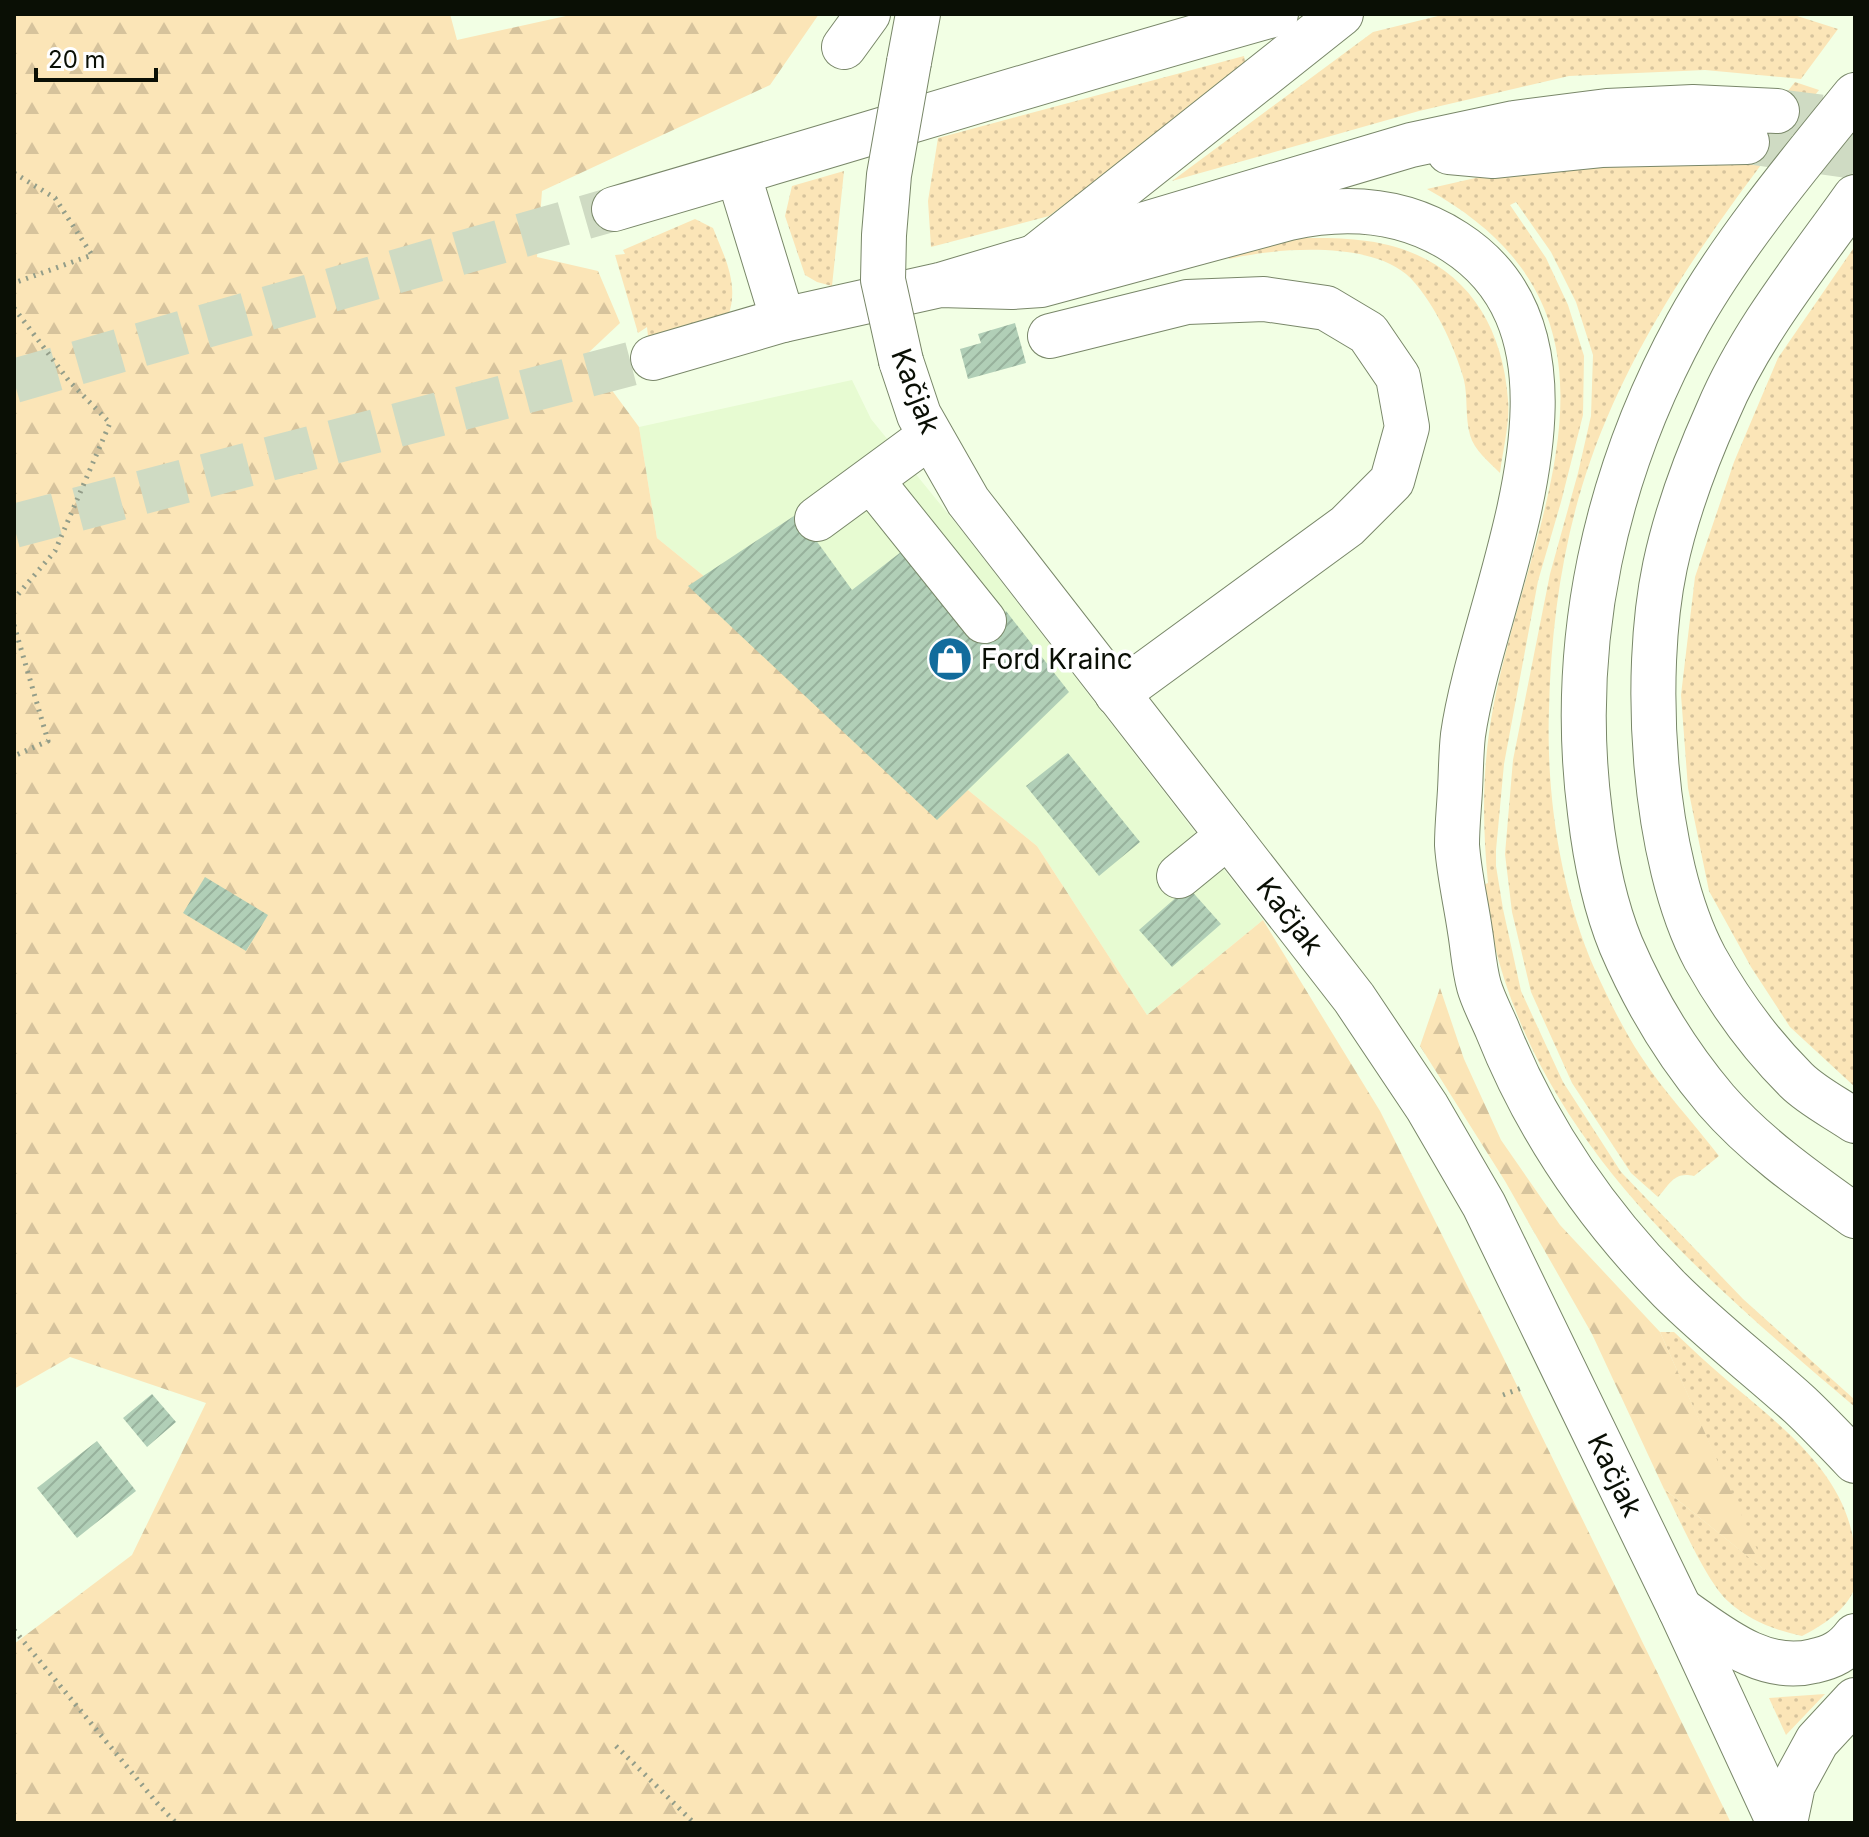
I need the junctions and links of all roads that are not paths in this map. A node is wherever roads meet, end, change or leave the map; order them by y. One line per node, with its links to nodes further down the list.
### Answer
1 (918, 14): 16 (main road, Kačjak, bridge)
2 (1276, 14): 8 (main road)
3 (1341, 14): 11 (main road)
4 (1855, 95): 24 (main road)
5 (1777, 111): 7 (main road)
6 (1747, 142): 7 (main road)
7 (1411, 145): 11 (main road)
8 (738, 173): 10 (main road); 13 (main road)
9 (1855, 197): 23 (main road)
10 (614, 209)
11 (1036, 256): 12 (main road)
12 (940, 285): 13 (main road); 25 (main road)
13 (783, 320): 15 (main road)
14 (1050, 336): 20 (main road)
15 (653, 358)
16 (930, 436): 17 (main road); 20 (main road, Kačjak)
17 (871, 480): 18 (main road); 19 (main road)
18 (817, 519)
19 (984, 621)
20 (1117, 694): 21 (main road, Kačjak)
21 (1228, 836): 22 (main road); 26 (main road, Kačjak)
22 (1179, 876)
23 (1855, 1121)
24 (1855, 1216)
25 (1855, 1461)
26 (1680, 1609): 27 (main road); 29 (main road, Kačjak)
27 (1855, 1636)
28 (1855, 1700): 29 (main road)
29 (1782, 1823)

